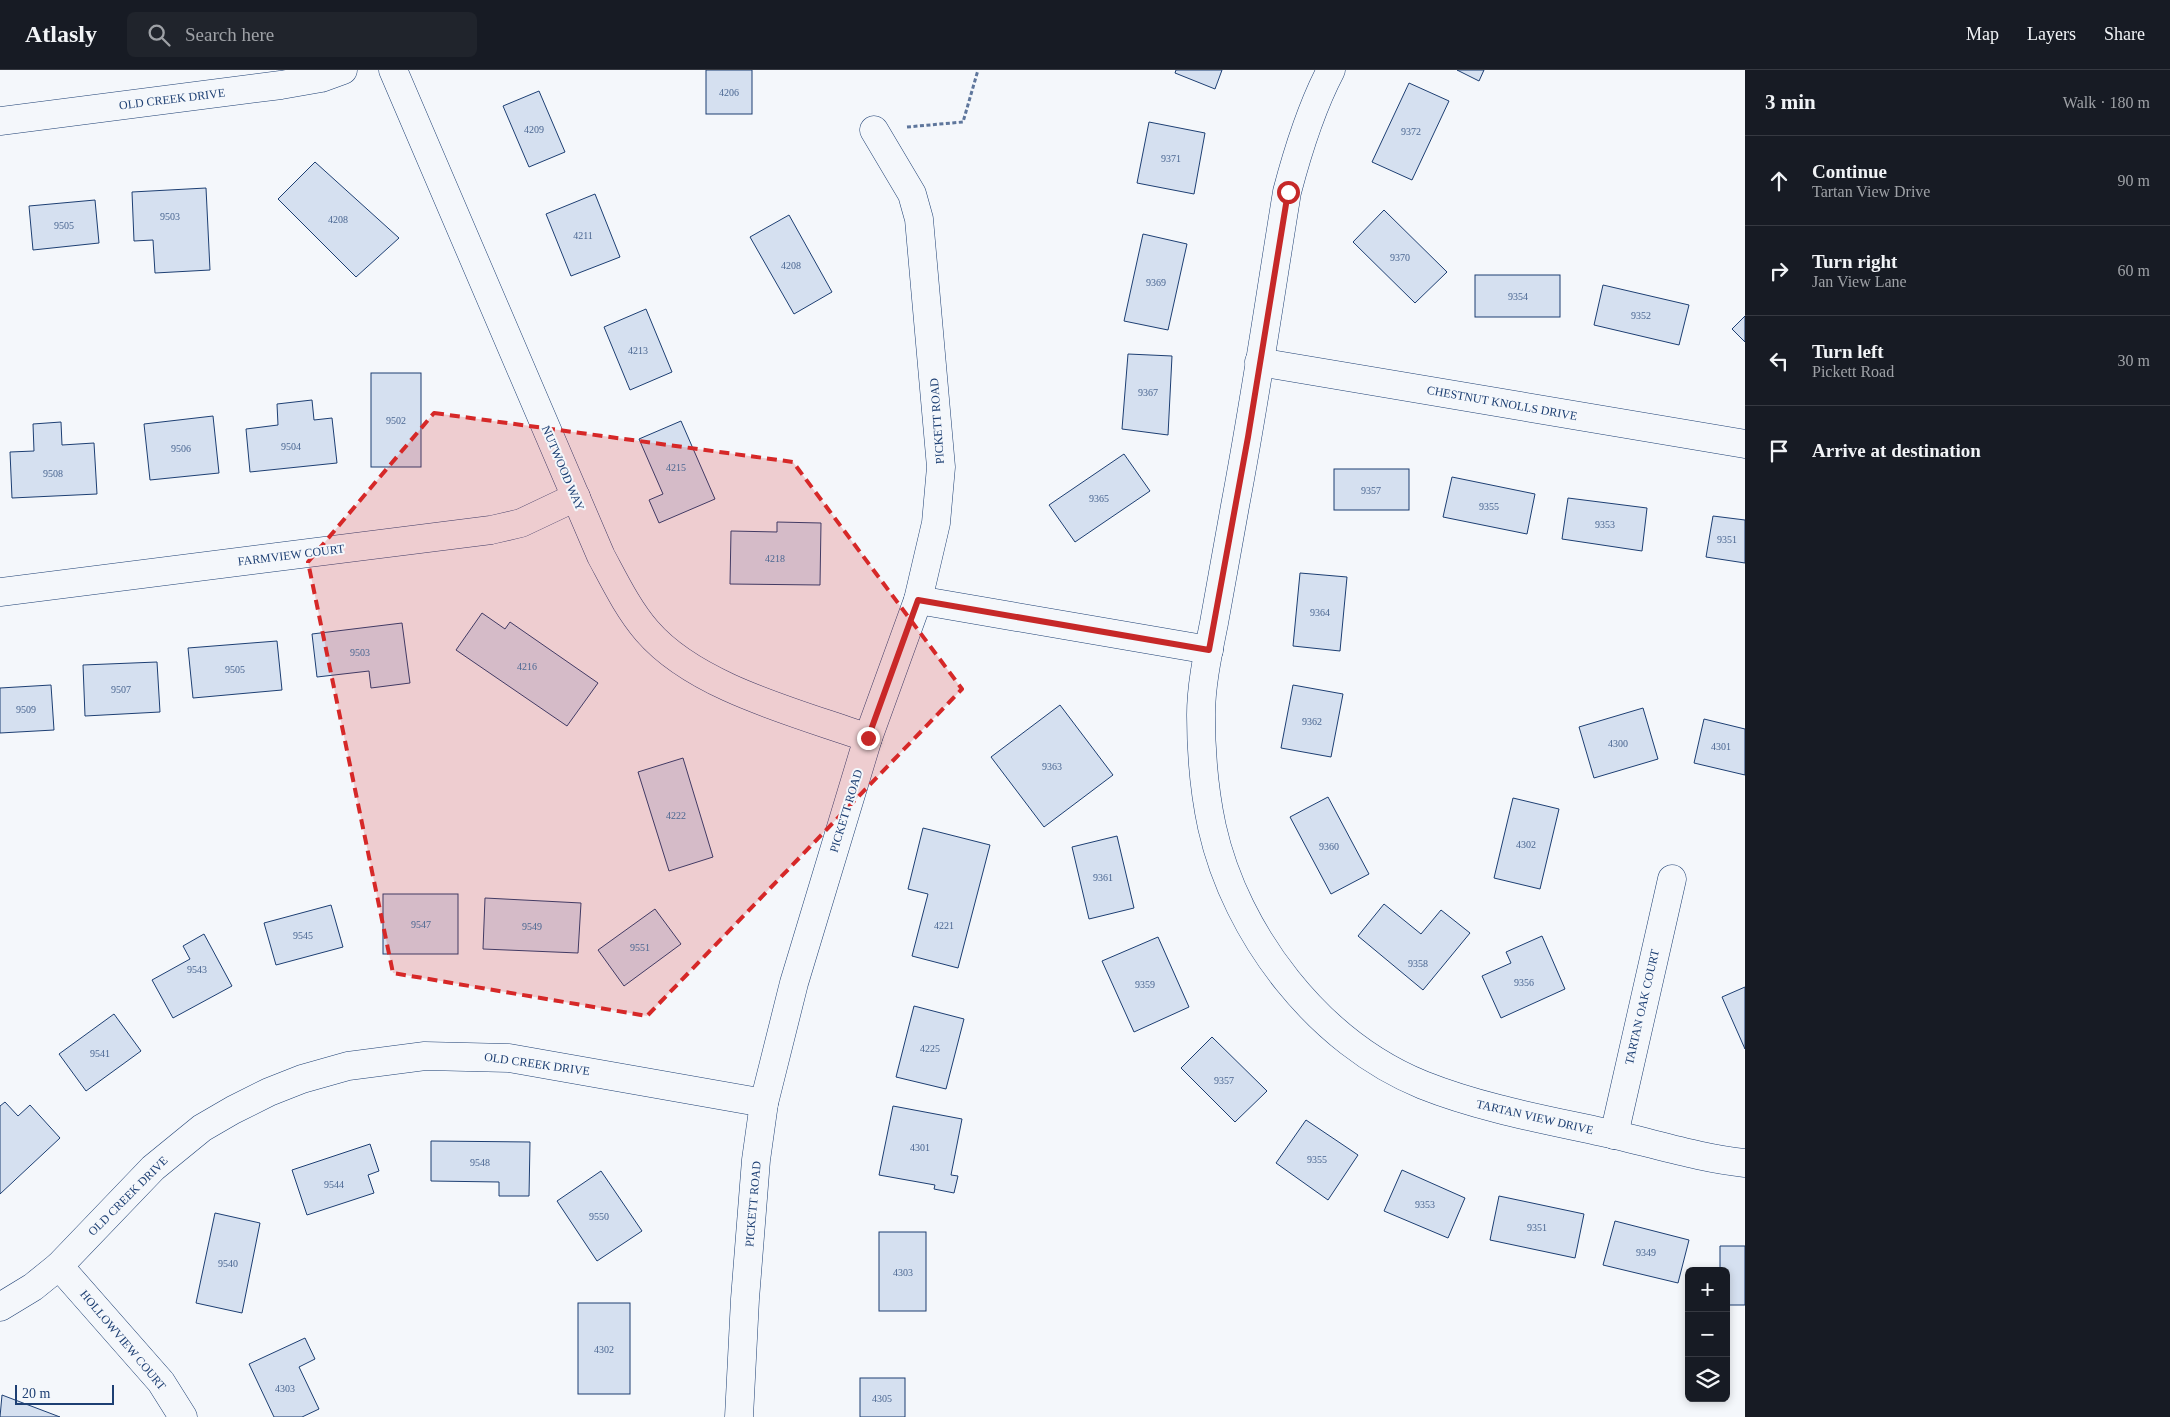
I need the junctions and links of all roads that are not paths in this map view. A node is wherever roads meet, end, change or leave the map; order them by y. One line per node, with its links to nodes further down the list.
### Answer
1 (343, 70): 4 (street, OLD CREEK DRIVE)
2 (393, 70): 8 (street, NUTWOOD WAY)
3 (1331, 70): 6 (street, TARTAN VIEW DRIVE)
4 (0, 121)
5 (874, 130): 10 (street, PICKETT ROAD)
6 (1260, 362): 7 (street, CHESTNUT KNOLLS DRIVE); 11 (street, TARTAN VIEW DRIVE)
7 (1745, 444)
8 (576, 497): 9 (street, FARMVIEW COURT); 12 (street, NUTWOOD WAY)
9 (0, 592)
10 (918, 600): 11 (street); 12 (street, PICKETT ROAD)
11 (1209, 650): 15 (street, TARTAN VIEW DRIVE)
12 (868, 738): 14 (street, PICKETT ROAD)
13 (1672, 879): 15 (street, TARTAN OAK COURT)
14 (764, 1102): 17 (street, OLD CREEK DRIVE); 20 (street, PICKETT ROAD)
15 (1614, 1134): 16 (street, TARTAN VIEW DRIVE)
16 (1745, 1163)
17 (59, 1266): 18 (street, OLD CREEK DRIVE); 19 (street, HOLLOWVIEW COURT)
18 (0, 1307)
19 (183, 1417)
20 (739, 1417)

